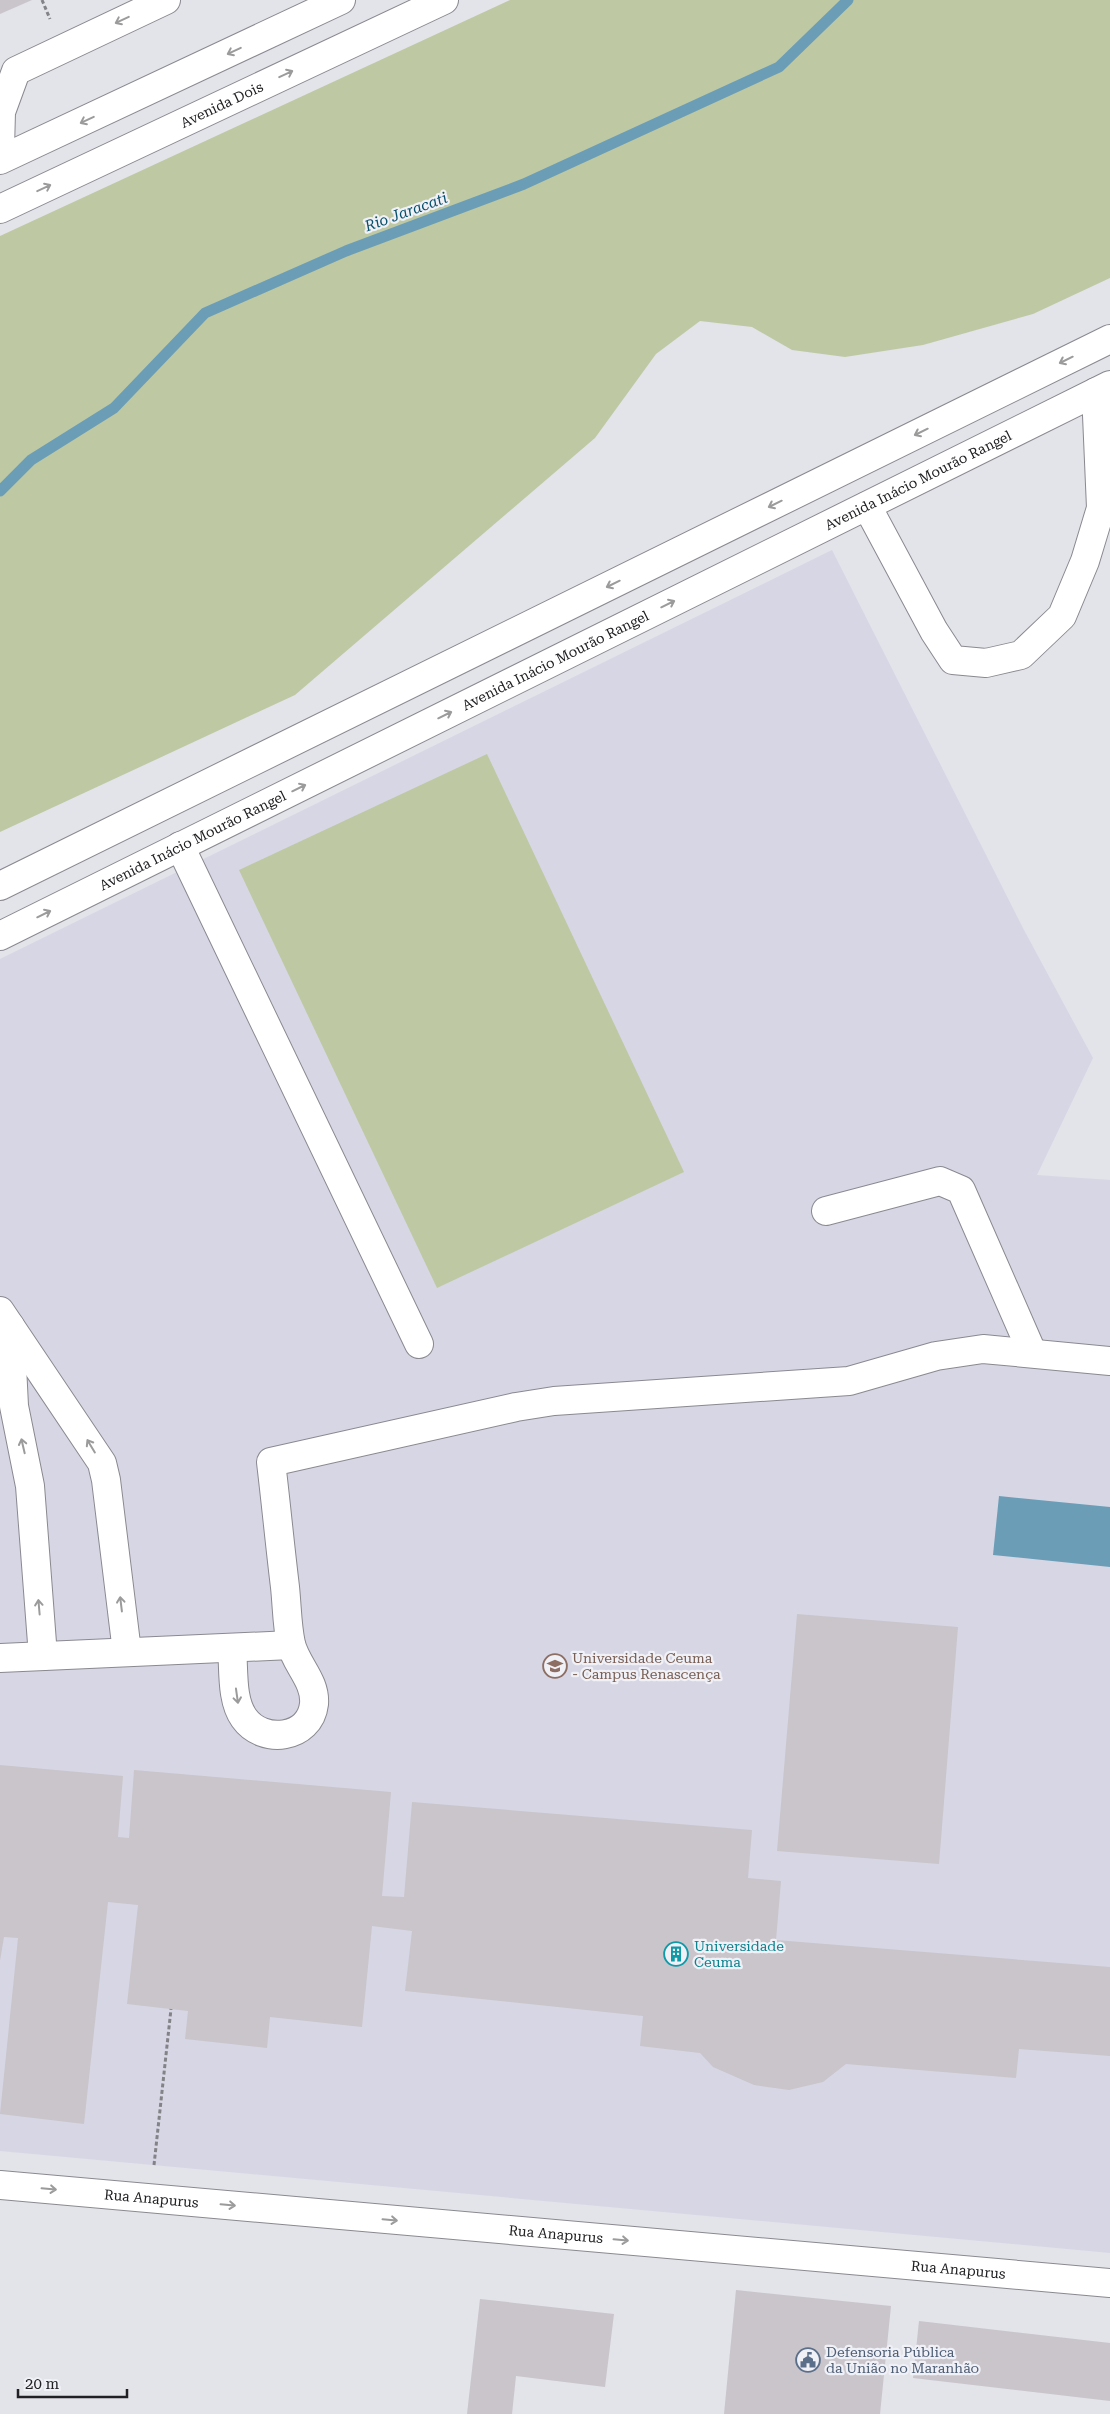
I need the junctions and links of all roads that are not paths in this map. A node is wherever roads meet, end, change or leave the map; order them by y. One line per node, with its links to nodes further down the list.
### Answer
1 (166, 0): 4 (main road, one-way to 4)
2 (444, 0): 6 (main road, Avenida Dois, one-way to 2)
3 (322, 3): 5 (main road, one-way to 5)
4 (0, 148)
5 (0, 160)
6 (0, 209)
7 (1110, 339): 11 (main road, one-way to 11)
8 (1103, 389): 9 (main road, Avenida Inácio Mourão Rangel); 9 (main road)
9 (867, 506): 10 (main road, Avenida Inácio Mourão Rangel, one-way to 9)
10 (180, 846): 12 (main road, Avenida Inácio Mourão Rangel, one-way to 10); 15 (main road)
11 (0, 886)
12 (0, 936)
13 (826, 1211): 16 (main road)
14 (5, 1318): 18 (main road); 21 (main road, one-way to 14)
15 (418, 1344)
16 (1032, 1352): 17 (main road); 19 (main road)
17 (1110, 1362)
18 (7, 1406): 22 (main road, one-way to 18)
19 (291, 1645): 20 (main road); 20 (main road, one-way to 19)
20 (232, 1648): 21 (main road)
21 (127, 1652): 22 (main road)
22 (43, 1656): 23 (main road)
23 (0, 1658)
24 (0, 2185): 25 (main road, Rua Anapurus, one-way to 25)
25 (1110, 2283)

